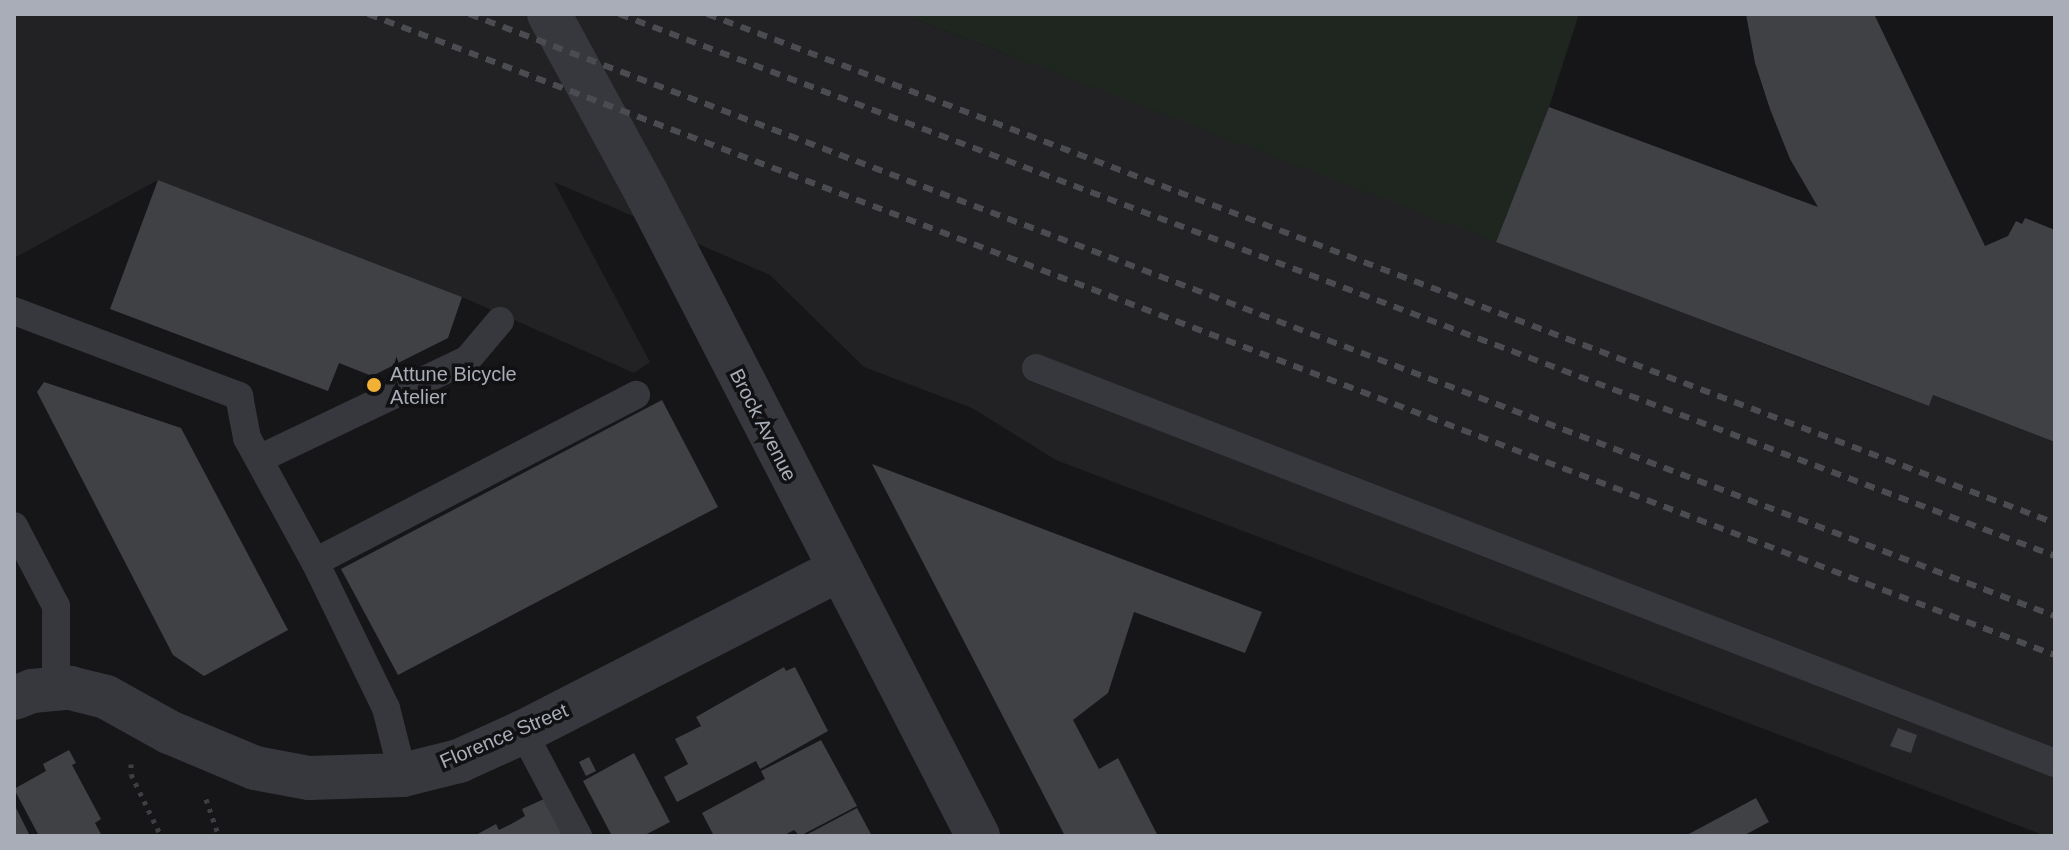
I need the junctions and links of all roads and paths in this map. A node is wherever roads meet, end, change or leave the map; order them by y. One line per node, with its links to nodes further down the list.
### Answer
1 (549, 14): 9 (street, Brock Avenue)
2 (14, 311): 6 (lane)
3 (500, 321): 6 (lane)
4 (1036, 368): 13 (lane)
5 (636, 395): 8 (lane)
6 (259, 459): 8 (lane)
7 (14, 526): 10 (lane)
8 (315, 562): 14 (lane)
9 (838, 570): 11 (street, Florence Street); 19 (street, Brock Avenue)
10 (35, 694): 14 (street, Florence Street)
11 (523, 732): 14 (street, Florence Street); 18 (lane)
12 (131, 753): 16 (path)
13 (2055, 763)
14 (403, 775)
15 (204, 787): 17 (path)
16 (161, 836)
17 (219, 836)
18 (578, 836)
19 (978, 836)

